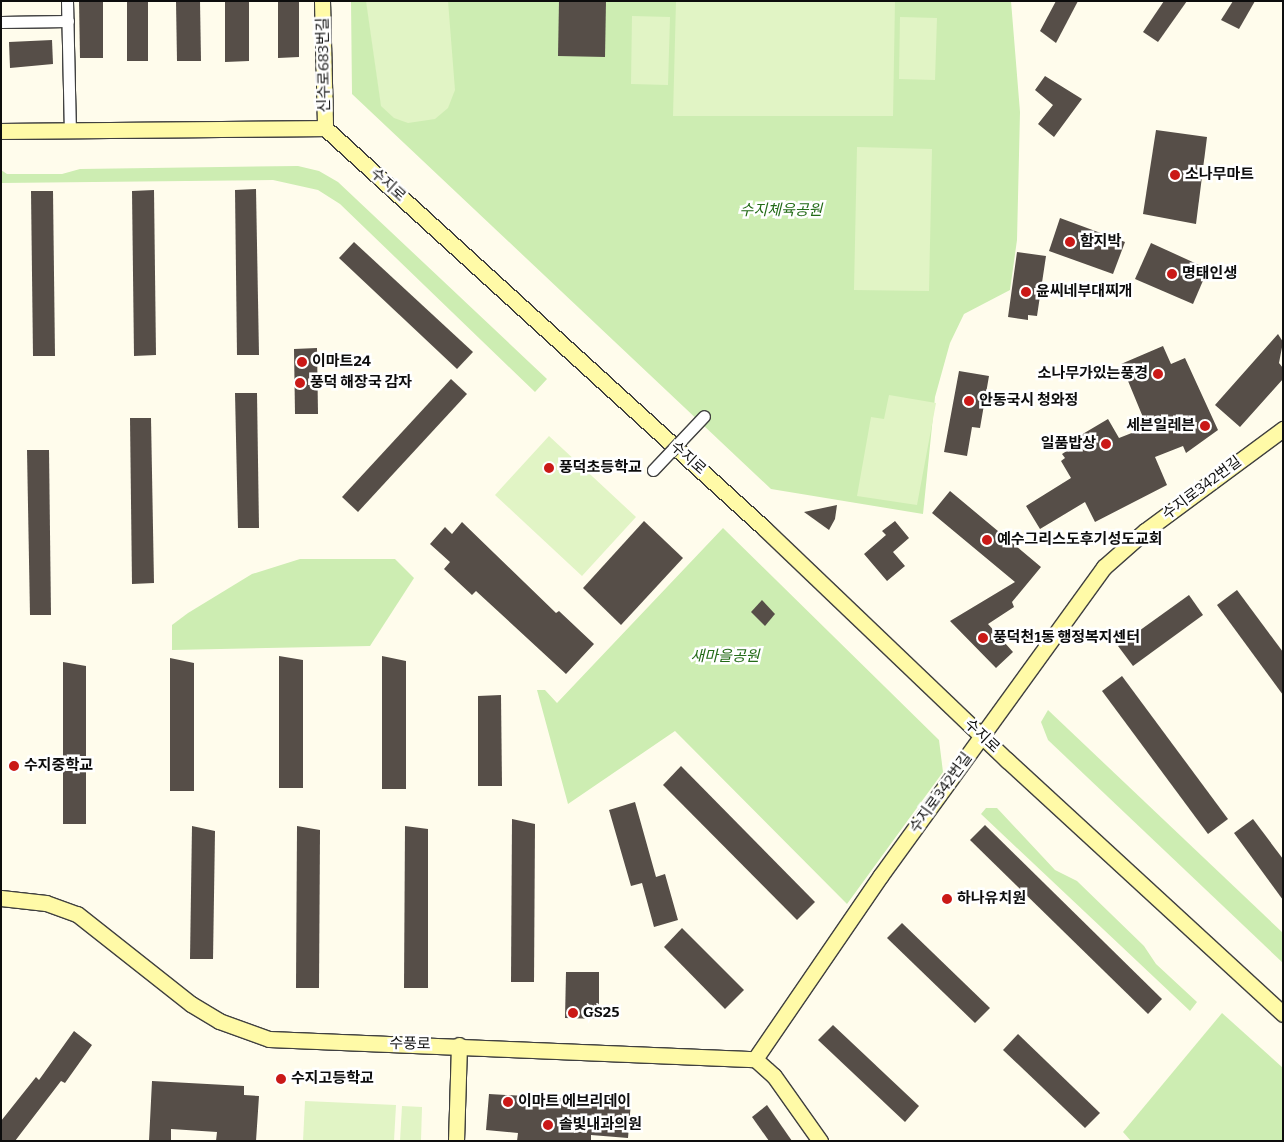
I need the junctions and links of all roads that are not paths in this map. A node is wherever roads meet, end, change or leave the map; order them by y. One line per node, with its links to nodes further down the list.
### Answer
1 (67, 1): 3 (street)
2 (322, 1): 5 (street, 신수로683번길)
3 (68, 21): 4 (street); 7 (street)
4 (1, 22)
5 (325, 128): 7 (street); 11 (street, 수지로)
6 (1, 131): 7 (street)
7 (70, 131)
8 (704, 416): 10 (street, bridge)
9 (1283, 429): 11 (street, 수지로342번길)
10 (653, 470)
11 (983, 736): 13 (street, 수지로); 15 (street, 수지로342번길)
12 (1, 898): 14 (street, 수풍로)
13 (1283, 1014)
14 (459, 1045): 15 (street, 수풍로); 16 (street)
15 (755, 1059): 17 (street)
16 (456, 1141)
17 (820, 1141)

